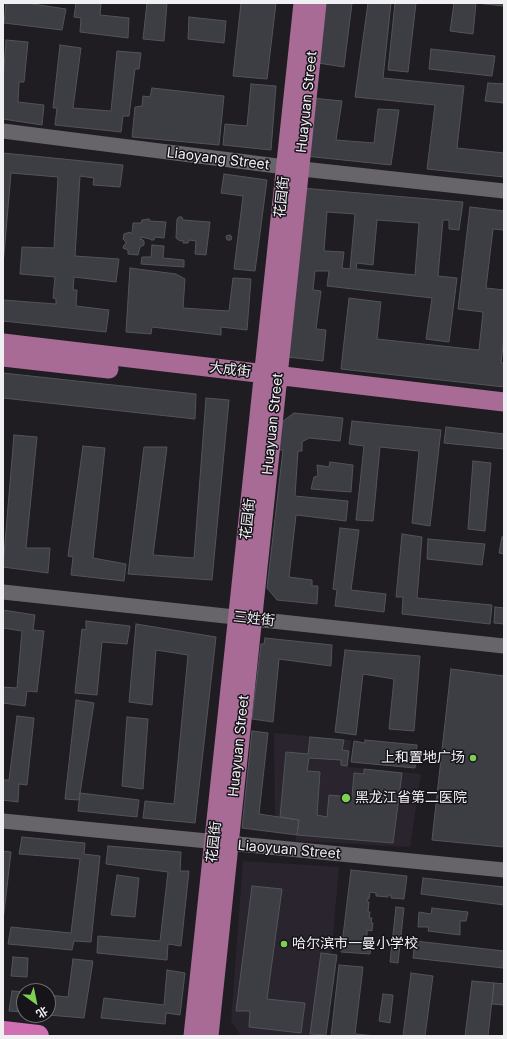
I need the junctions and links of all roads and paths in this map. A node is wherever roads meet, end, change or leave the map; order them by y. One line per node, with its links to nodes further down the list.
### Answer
1 (303, 3): 4 (main road, 花园街)
2 (317, 3): 4 (main road, Huayuan Street)
3 (3, 131): 4 (street, Liaoyang Street)
4 (292, 168): 5 (street, Liaoyang Street); 8 (main road, Huayuan Street)
5 (504, 191)
6 (3, 343): 8 (main road, 大成街)
7 (3, 357): 8 (main road, 大成街)
8 (270, 381): 9 (main road, 大成街); 10 (main road, 大成街); 12 (main road, Huayuan Street)
9 (504, 402)
10 (504, 414)
11 (3, 592): 12 (street, 三姓街)
12 (245, 618): 13 (street, 三姓街); 15 (main road, Huayuan Street)
13 (504, 646)
14 (3, 821): 15 (street, Liaoyuan Street)
15 (221, 843): 16 (street, Liaoyuan Street); 19 (main road, 花园街); 20 (main road, Huayuan Street)
16 (504, 870)
17 (3, 1032): 18 (highway)
18 (38, 1036)
19 (193, 1036)
20 (208, 1036)

